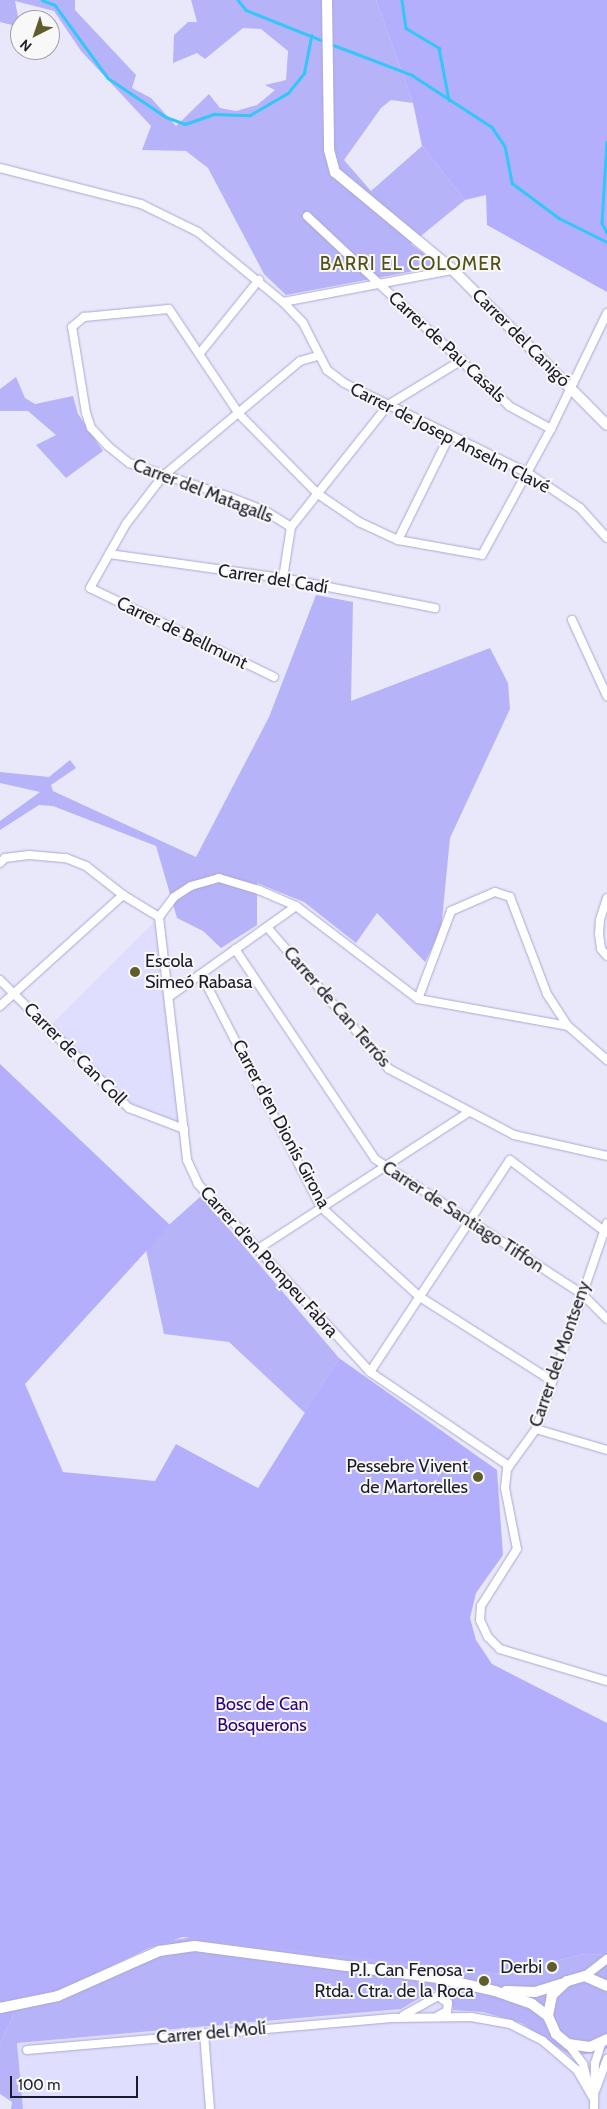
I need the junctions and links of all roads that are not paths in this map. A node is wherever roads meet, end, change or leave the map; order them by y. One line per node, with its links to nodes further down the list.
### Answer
1 (327, 0): 4 (street, Carrer del Canigó)
2 (0, 168): 5 (street, Carrer de Josep Anselm Clavé)
3 (307, 216): 6 (street, Carrer de Pau Casals)
4 (453, 270): 6 (street); 12 (street, Carrer del Canigó)
5 (259, 280): 7 (street, Carrer de Josep Anselm Clavé); 9 (street)
6 (379, 283): 7 (street); 11 (street, Carrer de Pau Casals)
7 (283, 302): 10 (street, Carrer de Josep Anselm Clavé)
8 (607, 313): 12 (street)
9 (200, 353): 14 (street); 19 (street, Carrer del Matagalls)
10 (318, 356): 13 (street, Carrer de Josep Anselm Clavé); 14 (street)
11 (462, 360): 13 (street); 16 (street, Carrer de Pau Casals)
12 (571, 388): 15 (street, Carrer del Canigó); 16 (street)
13 (388, 404): 17 (street, Carrer de Josep Anselm Clavé); 20 (street)
14 (239, 414): 19 (street); 20 (street)
15 (607, 425)
16 (551, 429): 18 (street)
17 (450, 435): 18 (street, Carrer de Josep Anselm Clavé); 23 (street)
18 (528, 473): 22 (street, Carrer de Josep Anselm Clavé); 23 (street)
19 (163, 476): 21 (street, Carrer del Matagalls); 24 (street)
20 (318, 494): 21 (street); 23 (street)
21 (291, 527): 25 (street)
22 (607, 538)
23 (398, 540)
24 (109, 554): 25 (street, Carrer del Cadí); 28 (street, Carrer de Bellmunt)
25 (282, 578): 26 (street, Carrer del Cadí)
26 (436, 608)
27 (572, 620): 29 (street)
28 (274, 677)
29 (607, 696)
30 (0, 863): 31 (street)
31 (123, 895): 34 (street); 40 (street)
32 (607, 898): 37 (street)
33 (296, 906): 34 (street); 35 (street); 42 (street)
34 (159, 917): 41 (street, Carrer d'en Pompeu Fabra)
35 (267, 927): 36 (street); 46 (street, Carrer de Can Terrós)
36 (235, 949): 38 (street); 49 (street, Carrer de Santiago Tiffon)
37 (607, 956)
38 (200, 974): 41 (street); 50 (street, Carrer d'en Dionís Girona)
39 (0, 980): 40 (street, Carrer de Can Coll)
40 (12, 992): 43 (street); 47 (street, Carrer de Can Coll)
41 (170, 996): 47 (street, Carrer d'en Pompeu Fabra)
42 (418, 999): 44 (street); 44 (street)
43 (0, 1006)
44 (568, 1026): 45 (street)
45 (607, 1060)
46 (469, 1112): 48 (street, Carrer de Can Terrós); 49 (street)
47 (184, 1129): 53 (street, Carrer d'en Pompeu Fabra)
48 (607, 1156)
49 (385, 1166): 50 (street); 51 (street, Carrer de Santiago Tiffon)
50 (321, 1207): 53 (street); 55 (street, Carrer d'en Dionís Girona)
51 (469, 1222): 52 (street); 54 (street, Carrer de Santiago Tiffon); 55 (street)
52 (606, 1229): 54 (street, Carrer del Montseny)
53 (258, 1249): 57 (street, Carrer d'en Pompeu Fabra)
54 (582, 1294): 56 (street, Carrer de Santiago Tiffon); 58 (street, Carrer del Montseny)
55 (420, 1297): 57 (street); 58 (street, Carrer d'en Dionís Girona)
56 (607, 1319)
57 (370, 1372): 61 (street, Carrer d'en Pompeu Fabra)
58 (551, 1380): 59 (street, Carrer del Montseny)
59 (536, 1429): 60 (street); 61 (street, Carrer del Montseny)
60 (607, 1450)
61 (509, 1466): 62 (street, Carrer del Montseny)
62 (607, 1681)
63 (607, 1959): 64 (street)
64 (585, 1976): 65 (street); 66 (street)
65 (561, 1984): 67 (street); 70 (street)
66 (607, 1986)
67 (495, 1991): 68 (street); 70 (street)
68 (0, 2008)
69 (438, 2016): 71 (street, Carrer del Molí); 71 (street, Carrer del Molí); 77 (street, Carrer del Molí)
70 (548, 2016): 74 (street)
71 (395, 2018): 72 (street, Carrer del Molí)
72 (204, 2033): 75 (street, Carrer del Molí); 78 (street)
73 (604, 2041): 74 (street); 77 (street)
74 (568, 2044): 77 (street)
75 (27, 2050)
76 (607, 2060): 77 (street)
77 (593, 2098): 79 (street)
78 (210, 2109)
79 (594, 2109)

